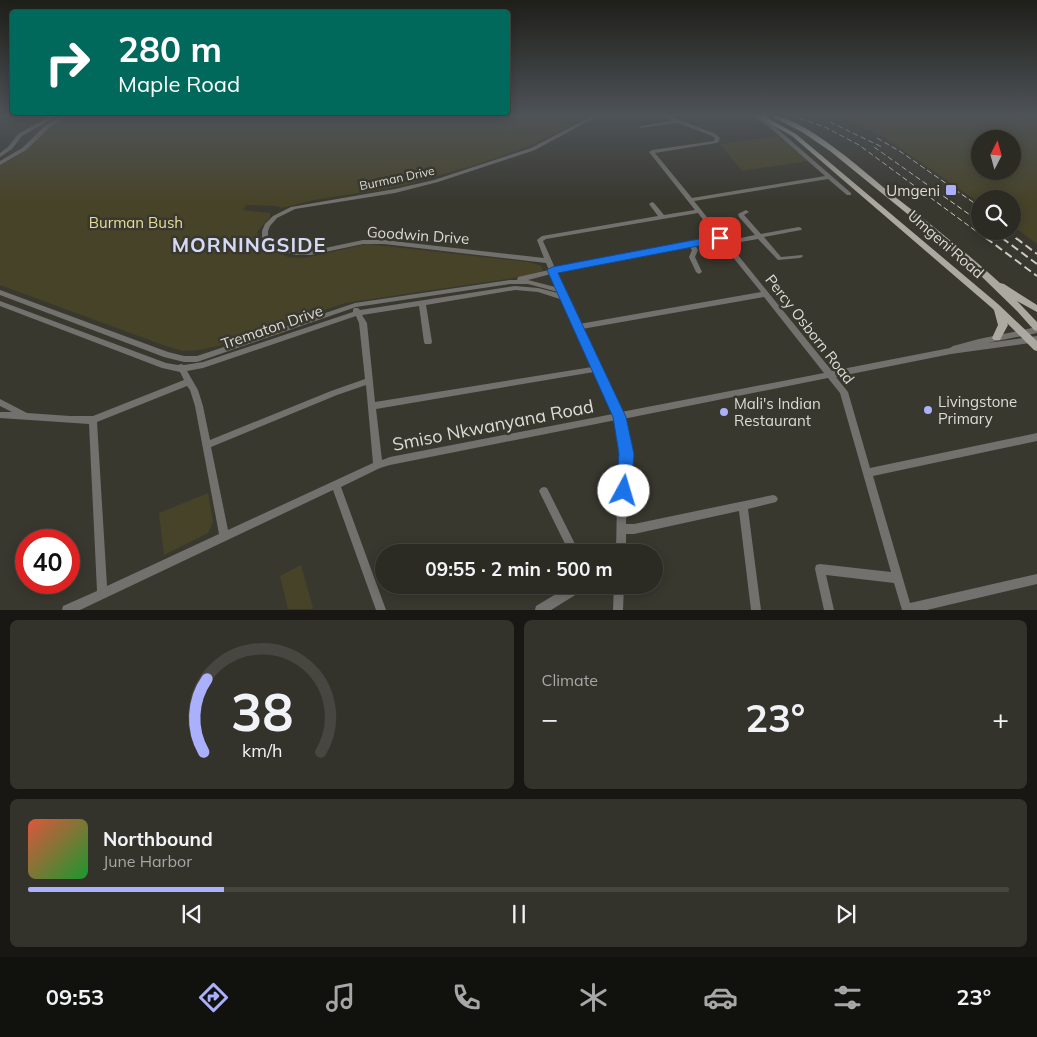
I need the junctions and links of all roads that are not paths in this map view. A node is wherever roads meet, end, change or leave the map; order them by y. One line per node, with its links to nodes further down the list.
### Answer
1 (11, 144): 8 (street)
2 (29, 144): 9 (street)
3 (542, 144): 17 (street, Burman Drive)
4 (697, 144): 13 (street, Percy Osborn Road)
5 (792, 144): 10 (street)
6 (805, 144): 14 (main road, Umgeni Road)
7 (825, 144): 11 (main road, Umgeni Road)
8 (0, 155)
9 (0, 162)
10 (829, 177): 12 (street); 13 (street)
11 (884, 192): 14 (main road); 28 (main road, Umgeni Road)
12 (848, 194)
13 (690, 200): 16 (street, Percy Osborn Road)
14 (873, 201): 37 (main road, Umgeni Road)
15 (652, 204): 19 (street)
16 (698, 210): 19 (street); 22 (street, Percy Osborn Road)
17 (282, 212): 25 (street, Goodwin Drive)
18 (746, 212): 21 (street)
19 (662, 217): 25 (street)
20 (799, 229): 21 (street)
21 (760, 236): 22 (street); 24 (street)
22 (722, 241): 23 (street); 33 (street, Percy Osborn Road)
23 (691, 244): 26 (street); 27 (street)
24 (800, 256)
25 (548, 261): 26 (street)
26 (552, 270): 29 (street); 31 (street)
27 (699, 272)
28 (992, 281): 40 (main road); 46 (main road, Umgeni Road)
29 (501, 285): 31 (street, Trematon Drive); 32 (street, Trematon Drive); 32 (street, Trematon Drive)
30 (0, 292): 38 (street, Trematon Drive)
31 (562, 293): 45 (street)
32 (446, 294): 34 (street, Trematon Drive); 35 (street, Trematon Drive)
33 (765, 294): 45 (street); 61 (street, Percy Osborn Road)
34 (371, 301): 39 (street, Trematon Drive); 41 (street)
35 (422, 302): 41 (street, Trematon Drive); 53 (street)
36 (0, 303): 42 (street, Trematon Drive)
37 (995, 306): 49 (main road); 51 (main road, Umgeni Road)
38 (45, 309): 42 (street); 43 (street, Trematon Drive)
39 (356, 309): 41 (street, Trematon Drive); 44 (street); 48 (street, Trematon Drive); 50 (street, Trematon Drive)
40 (1037, 309)
41 (367, 311): 44 (street)
42 (34, 316): 47 (street, Trematon Drive)
43 (81, 322): 47 (street); 52 (street, Trematon Drive)
44 (363, 323): 63 (street)
45 (578, 327): 60 (street)
46 (1037, 329): 51 (street, Smiso Nkwanyana Road)
47 (71, 330): 54 (street, Trematon Drive)
48 (276, 331): 50 (street); 57 (street, Trematon Drive)
49 (998, 338): 51 (street, Smiso Nkwanyana Road); 55 (street, Smiso Nkwanyana Road)
50 (280, 339): 58 (street, Trematon Drive)
51 (1032, 340): 55 (street, Smiso Nkwanyana Road)
52 (133, 342): 54 (street); 56 (street, Trematon Drive)
53 (428, 342)
54 (124, 350): 59 (street, Trematon Drive)
55 (951, 351): 61 (street, Smiso Nkwanyana Road)
56 (184, 359): 57 (street, Trematon Drive); 59 (street)
57 (197, 359): 58 (street)
58 (194, 367): 59 (street, Trematon Drive); 62 (street)
59 (181, 369): 62 (street)
60 (597, 369): 65 (street); 68 (street)
61 (831, 375): 68 (street, Smiso Nkwanyana Road); 73 (street, Percy Osborn Road)
62 (188, 379): 69 (street); 71 (street)
63 (369, 382): 65 (street); 71 (street)
64 (0, 402): 67 (street)
65 (372, 406): 72 (street)
66 (0, 415): 67 (street)
67 (26, 415): 69 (street)
68 (620, 417): 72 (street, Smiso Nkwanyana Road); 78 (street)
69 (93, 420): 84 (street)
70 (1037, 436): 73 (street)
71 (207, 445): 79 (street)
72 (378, 465): 74 (street, Smiso Nkwanyana Road)
73 (868, 473): 82 (street, Percy Osborn Road)
74 (336, 485): 79 (street, Smiso Nkwanyana Road); 89 (street)
75 (544, 491): 80 (street)
76 (773, 499): 77 (street)
77 (743, 505): 78 (street); 92 (street)
78 (621, 529): 81 (street)
79 (224, 536): 84 (street, Smiso Nkwanyana Road)
80 (570, 544)
81 (620, 544)
82 (898, 578): 87 (street, Percy Osborn Road); 93 (street)
83 (1037, 579): 87 (street)
84 (102, 593): 88 (street, Smiso Nkwanyana Road)
85 (566, 594): 90 (street)
86 (619, 594): 91 (street)
87 (908, 609)
88 (67, 610)
89 (381, 610)
90 (540, 610)
91 (618, 610)
92 (756, 610)
93 (829, 610)

